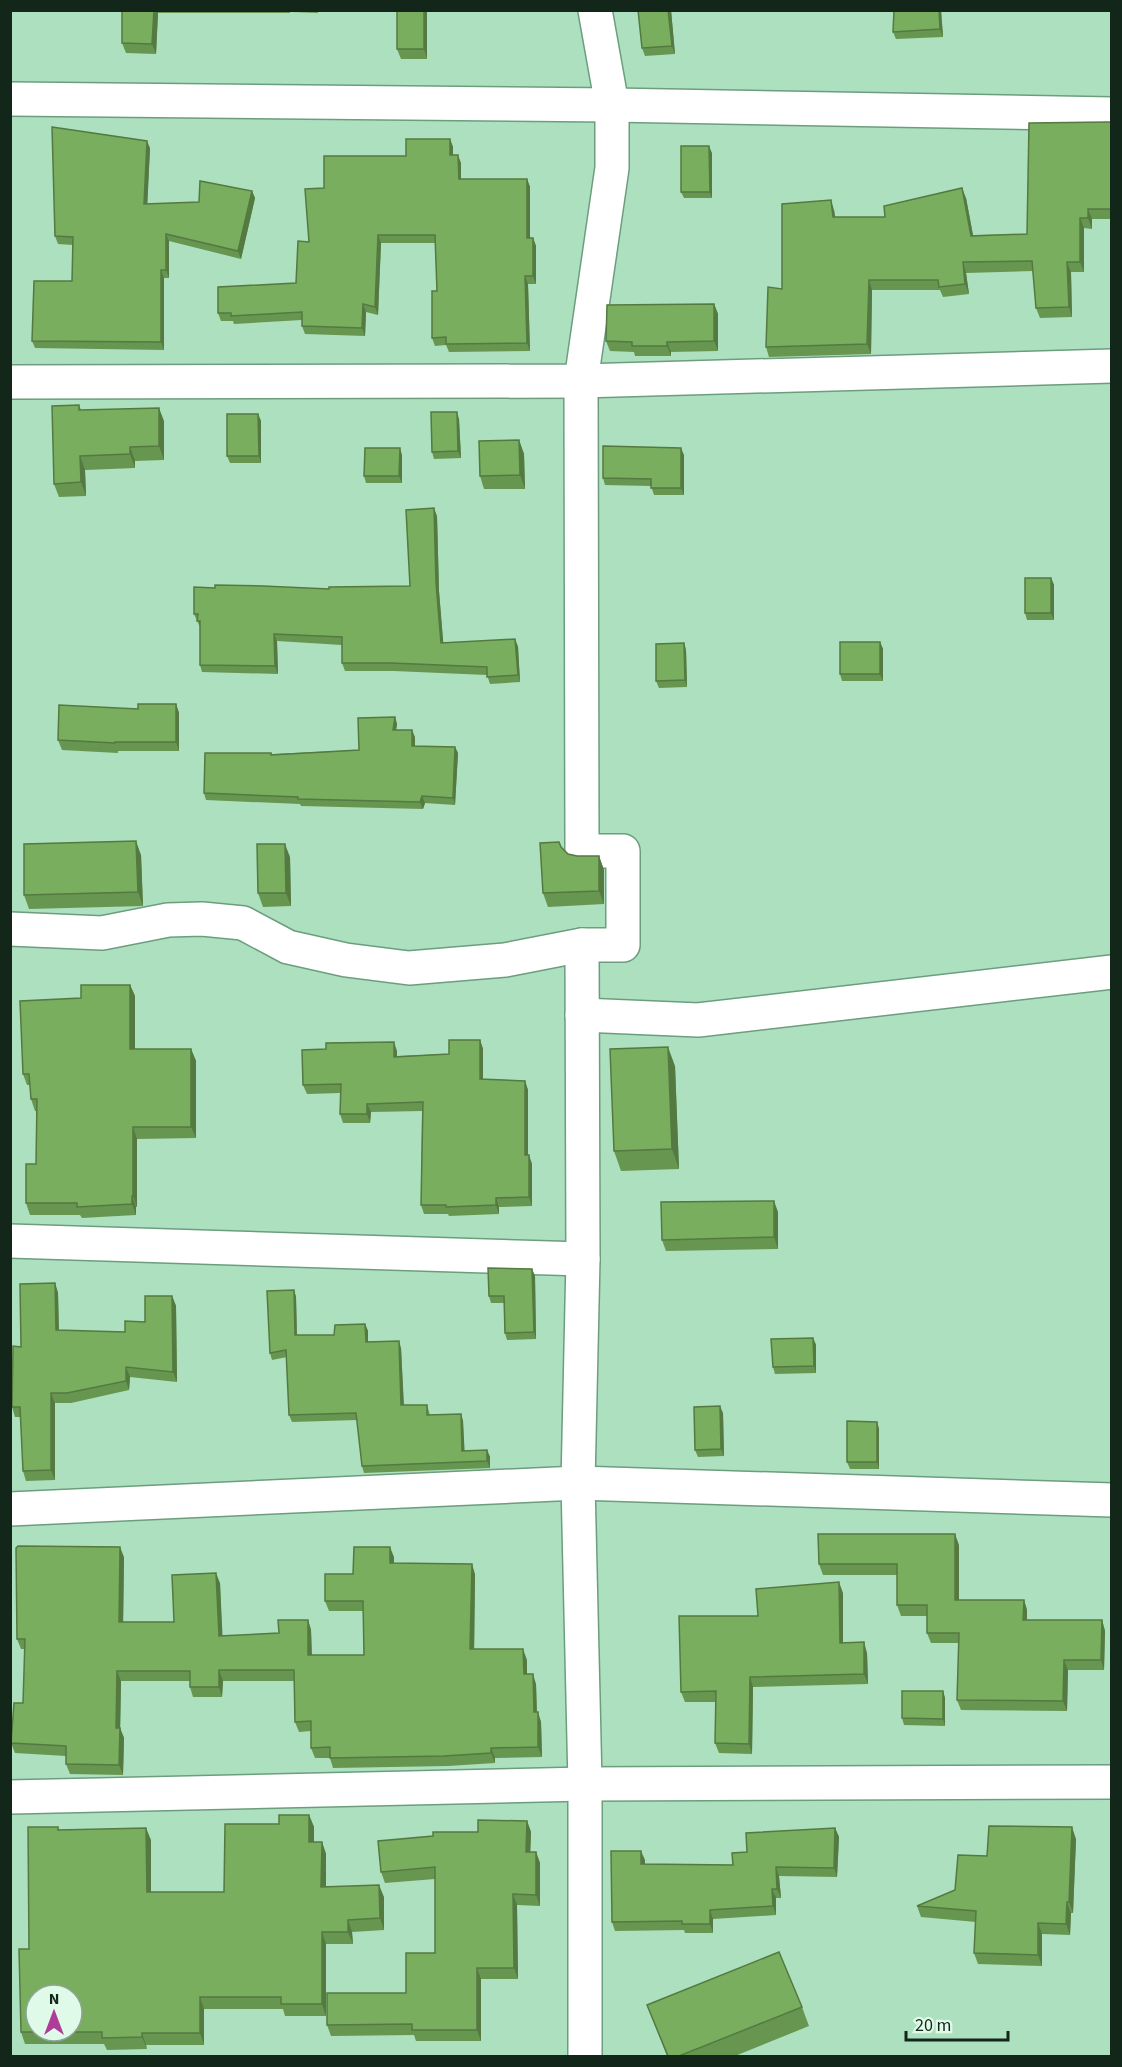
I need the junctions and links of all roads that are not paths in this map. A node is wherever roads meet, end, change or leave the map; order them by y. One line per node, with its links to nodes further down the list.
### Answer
1 (595, 10): 3 (street)
2 (10, 99): 3 (street)
3 (612, 105): 4 (street); 6 (street)
4 (1112, 114)
5 (1112, 366): 6 (street)
6 (581, 381): 7 (street); 9 (street)
7 (10, 382)
8 (10, 929): 9 (street)
9 (582, 945): 11 (street)
10 (1112, 972): 11 (street)
11 (582, 1015): 13 (street)
12 (10, 1241): 13 (street)
13 (583, 1259): 14 (street)
14 (578, 1483): 15 (street); 16 (street); 18 (street)
15 (1112, 1500)
16 (10, 1509)
17 (1112, 1782): 18 (street)
18 (585, 1784): 19 (street); 20 (street)
19 (10, 1797)
20 (585, 2056)

